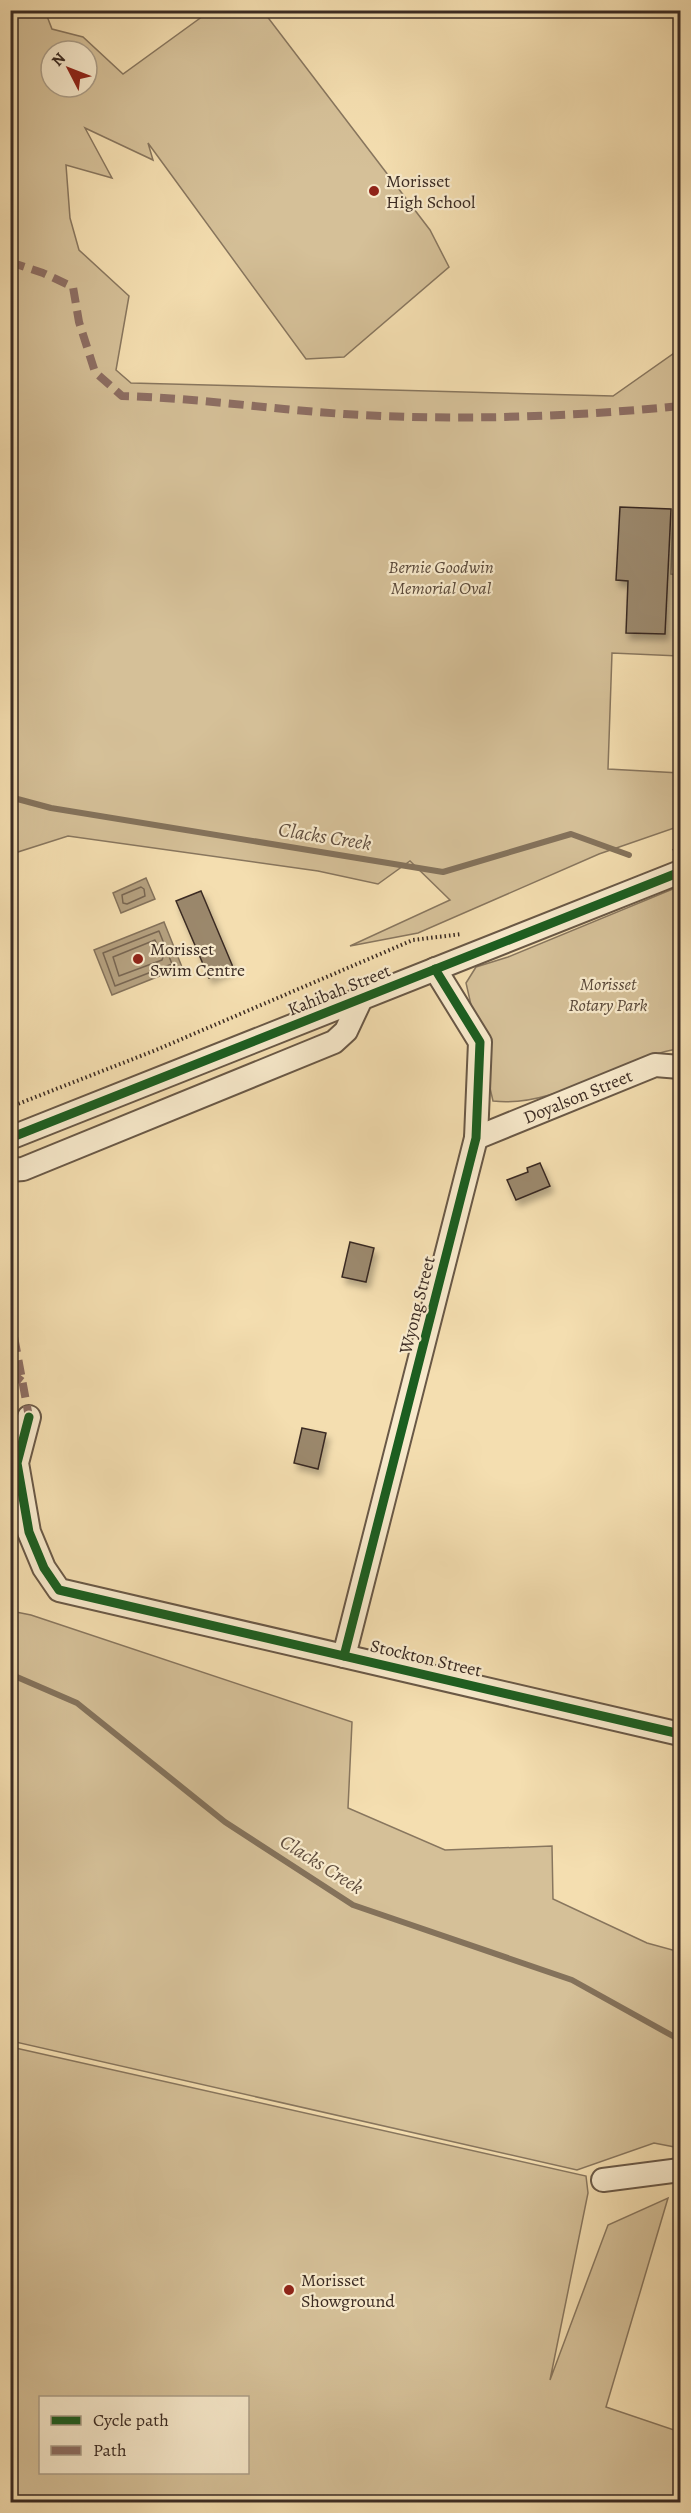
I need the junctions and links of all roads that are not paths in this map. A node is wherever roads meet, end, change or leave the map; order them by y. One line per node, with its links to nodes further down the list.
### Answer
1 (675, 862): 2 (street, Kahibah Street)
2 (435, 969): 3 (street, Kahibah Street); 6 (street, Wyong Street)
3 (361, 999): 5 (street, Kahibah Street); 7 (street)
4 (681, 1067): 6 (street, Doyalson Street)
5 (10, 1138)
6 (476, 1138): 9 (street, Wyong Street)
7 (10, 1170)
8 (29, 1417): 9 (street, Stockton Street)
9 (344, 1656): 10 (street, Stockton Street)
10 (681, 1734)
11 (681, 2170): 12 (street)
12 (603, 2180)

